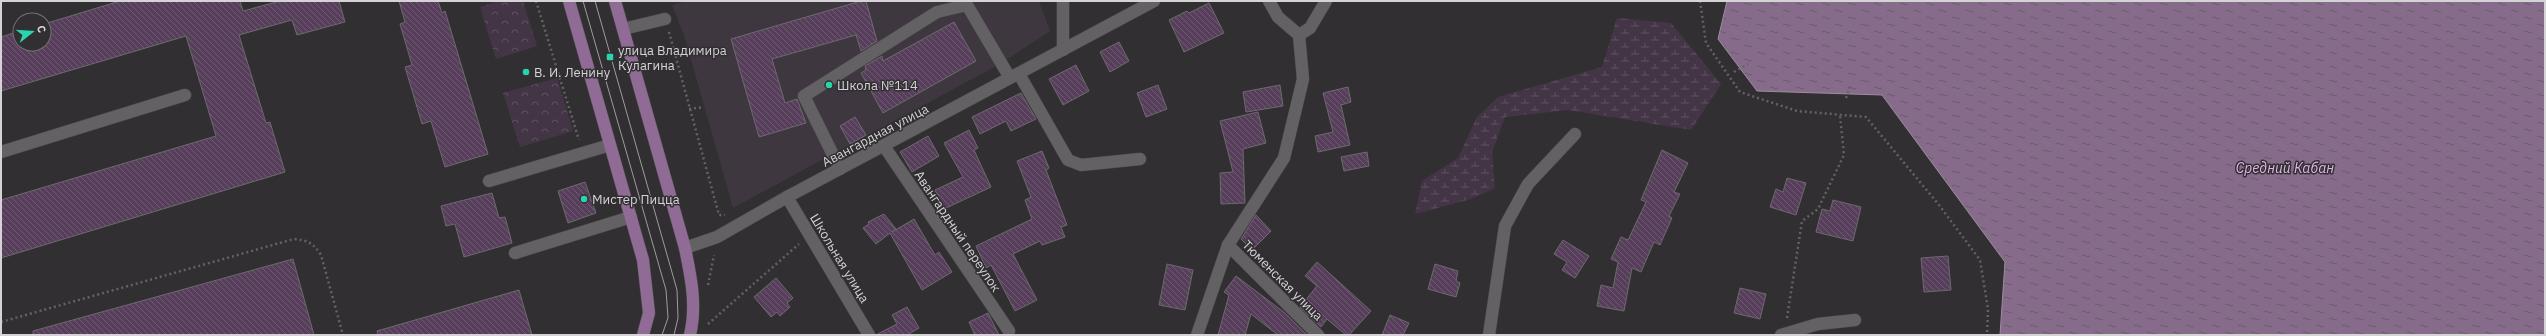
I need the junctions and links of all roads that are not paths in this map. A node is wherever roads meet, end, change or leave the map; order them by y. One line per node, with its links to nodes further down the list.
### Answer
1 (569, 1): 14 (main road)
2 (615, 1): 8 (main road)
3 (1063, 1): 10 (street)
4 (1154, 1): 10 (street, Авангардная улица)
5 (1269, 1): 9 (street)
6 (1326, 1): 9 (street)
7 (665, 19): 8 (street)
8 (623, 29): 23 (main road)
9 (1299, 35): 22 (street)
10 (1063, 50): 11 (street, Авангардная улица)
11 (1014, 76): 15 (street, Авангардная улица); 17 (street); 18 (street)
12 (185, 95): 16 (street)
13 (1575, 134): 33 (street)
14 (610, 145): 19 (street); 21 (main road)
15 (884, 146): 18 (street, Авангардная улица); 26 (street, Авангардный переулок)
16 (1, 152)
17 (1140, 159)
18 (840, 169): 20 (street, Авангардная улица)
19 (489, 181)
20 (787, 197): 23 (street, Авангардная улица); 30 (street, Школьная улица)
21 (631, 217): 24 (street); 28 (main road)
22 (1228, 245): 31 (street); 32 (street, Тюменская улица)
23 (685, 248): 29 (main road)
24 (515, 253)
25 (1855, 320): 27 (street)
26 (1009, 331)
27 (1783, 334)
28 (643, 335)
29 (690, 335)
30 (869, 335)
31 (1197, 335)
32 (1318, 335)
33 (1489, 335)

